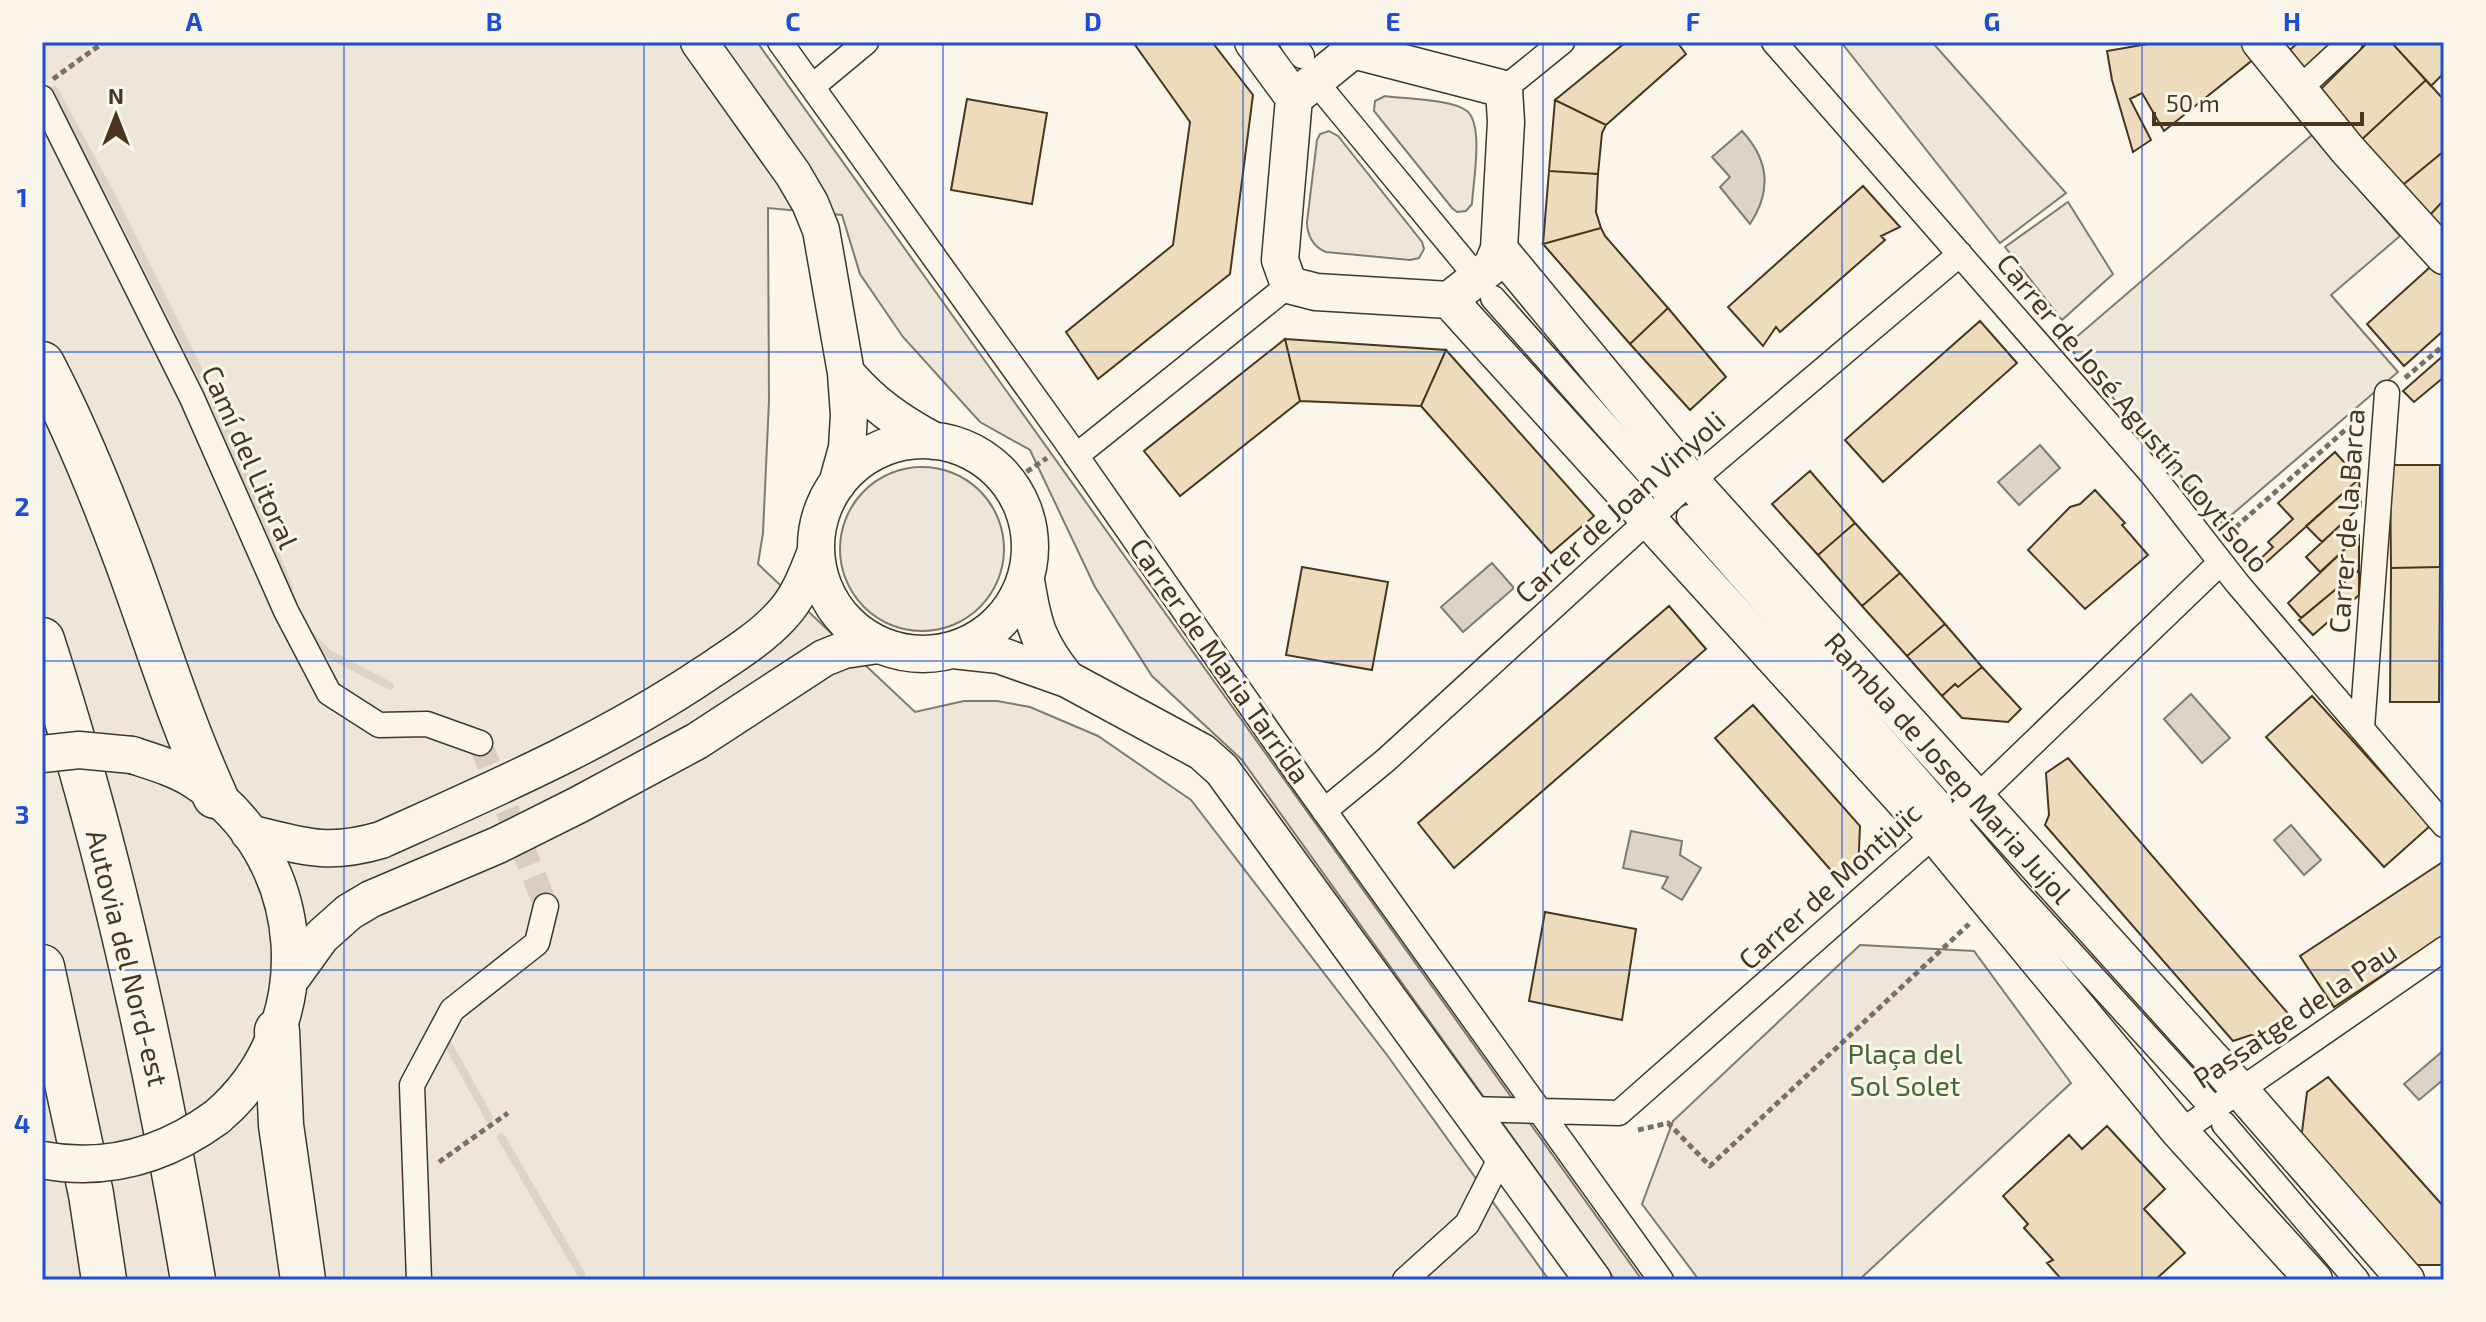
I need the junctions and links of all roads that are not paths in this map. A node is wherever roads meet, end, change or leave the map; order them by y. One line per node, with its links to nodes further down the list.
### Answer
1 (699, 42): 22 (main road)
2 (780, 42): 10 (street, Carrer de Maria Tarrida)
3 (866, 42): 10 (street)
4 (1253, 42): 13 (main road, Rambla de Josep Maria Jujol)
5 (1562, 42): 11 (street)
6 (1774, 42): 15 (street, Carrer de José Agustín Goytisolo)
7 (2260, 42): 12 (main road)
8 (2350, 42): 12 (street)
9 (1350, 46): 11 (main road); 13 (main road)
10 (813, 86): 25 (street, Carrer de Maria Tarrida)
11 (1504, 89): 17 (main road)
12 (2299, 89): 16 (main road)
13 (1309, 95): 17 (street, Rambla de Josep Maria Jujol); 18 (main road)
14 (42, 98): 37 (street, Camí del Litoral)
15 (1960, 254): 27 (street, Carrer de Joan Vinyoli); 30 (street, Carrer de José Agustín Goytisolo)
16 (2444, 256)
17 (1483, 257): 20 (main road); 27 (main road, Rambla de Josep Maria Jujol)
18 (1289, 285): 20 (main road); 25 (street)
19 (1493, 298): 27 (street, Rambla de Josep Maria Jujol)
20 (1449, 300): 27 (main road, Rambla de Josep Maria Jujol)
21 (42, 364): 39 (highway)
22 (846, 373): 24 (main road); 26 (main road)
23 (2387, 393): 36 (street, Carrer de la Barca)
24 (934, 441): 26 (main road); 31 (main road)
25 (1072, 450): 40 (street, Carrer de Maria Tarrida)
26 (837, 484): 29 (main road)
27 (1668, 497): 40 (street, Carrer de Joan Vinyoli); 41 (main road, Rambla de Josep Maria Jujol); 41 (main road, Rambla de Josep Maria Jujol)
28 (1689, 517): 41 (street, Rambla de Josep Maria Jujol)
29 (816, 551): 33 (main road); 43 (main road)
30 (2220, 563): 36 (street, Carrer de José Agustín Goytisolo); 41 (street, Carrer de Montjuïc)
31 (1026, 580): 34 (main road); 35 (main road, Carrer de Maria Tarrida)
32 (42, 640): 58 (highway, Autovia del Nord-est)
33 (878, 645): 34 (main road); 47 (main road)
34 (953, 650): 35 (main road, Carrer de Maria Tarrida)
35 (1067, 679): 50 (main road, Carrer de Maria Tarrida)
36 (2362, 728): 42 (street, Carrer de José Agustín Goytisolo)
37 (480, 743)
38 (42, 754): 39 (main road, bridge)
39 (215, 796): 43 (main road)
40 (1324, 811): 51 (street, Carrer de Maria Tarrida)
41 (1952, 816): 49 (main road, Rambla de Josep Maria Jujol); 51 (street, Carrer de Montjuïc); 53 (main road, Rambla de Josep Maria Jujol)
42 (2444, 825)
43 (249, 833): 47 (main road)
44 (546, 906): 60 (street)
45 (2444, 949): 49 (street, Passatge de la Pau)
46 (42, 967): 57 (highway)
47 (290, 980): 48 (main road)
48 (277, 1031): 55 (main road, bridge); 59 (highway)
49 (2222, 1095): 53 (street, Passatge de la Pau); 56 (main road, Rambla de Josep Maria Jujol)
50 (1468, 1109): 51 (street, Carrer de Montjuïc); 54 (main road, Carrer de Maria Tarrida)
51 (1540, 1112): 63 (street, Carrer de Maria Tarrida)
52 (2224, 1124): 65 (street)
53 (2180, 1132): 64 (main road, Rambla de Josep Maria Jujol)
54 (1502, 1155): 61 (street); 62 (main road, Carrer de Maria Tarrida)
55 (42, 1160)
56 (2391, 1277)
57 (104, 1280)
58 (193, 1280)
59 (303, 1280)
60 (419, 1280)
61 (1405, 1280)
62 (1593, 1280)
63 (1661, 1280)
64 (2314, 1280)
65 (2357, 1280)

